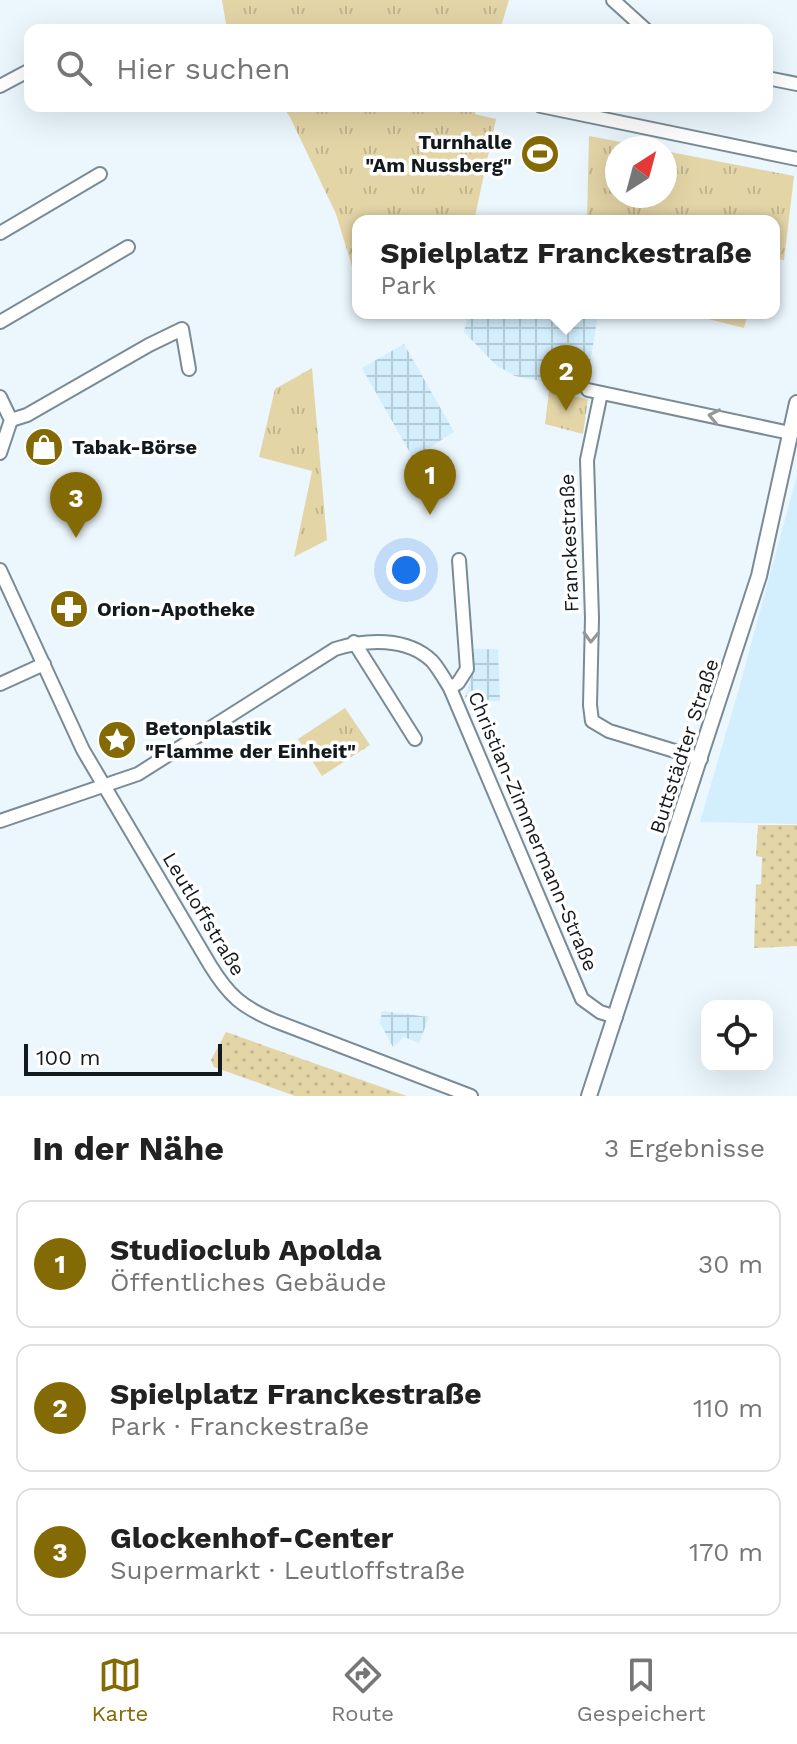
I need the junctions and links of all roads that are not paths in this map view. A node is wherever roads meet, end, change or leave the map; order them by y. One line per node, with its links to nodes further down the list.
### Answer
1 (613, 0): 2 (street)
2 (639, 24)
3 (24, 73): 6 (street)
4 (773, 79): 5 (street)
5 (797, 84)
6 (0, 86)
7 (570, 112): 8 (street)
8 (797, 159)
9 (100, 174): 10 (street)
10 (0, 233)
11 (128, 247): 12 (street)
12 (0, 322)
13 (189, 369): 18 (street)
14 (588, 390): 15 (street)
15 (601, 393): 19 (street, one-way to 15); 30 (street, Franckestraße, one-way to 30)
16 (0, 397): 18 (street)
17 (797, 403): 19 (street, Buttstädter Straße)
18 (11, 420): 21 (street)
19 (790, 433): 20 (street, Buttstädter Straße)
20 (792, 451): 30 (street, Buttstädter Straße)
21 (0, 453)
22 (459, 560): 28 (street, Christian-Zimmermann-Straße)
23 (0, 570): 24 (street, Leutloffstraße)
24 (6, 600): 26 (street, Leutloffstraße)
25 (354, 642): 28 (street, Christian-Zimmermann-Straße); 29 (street); 31 (street, Christian-Zimmermann-Straße)
26 (44, 664): 27 (street); 31 (street, Leutloffstraße)
27 (0, 684)
28 (450, 688): 33 (street, Christian-Zimmermann-Straße)
29 (415, 739)
30 (701, 759): 33 (street, Buttstädter Straße)
31 (104, 787): 32 (street, Christian-Zimmermann-Straße); 34 (street, Leutloffstraße)
32 (0, 821)
33 (616, 1017): 35 (street, Buttstädter Straße)
34 (471, 1096)
35 (589, 1096)

